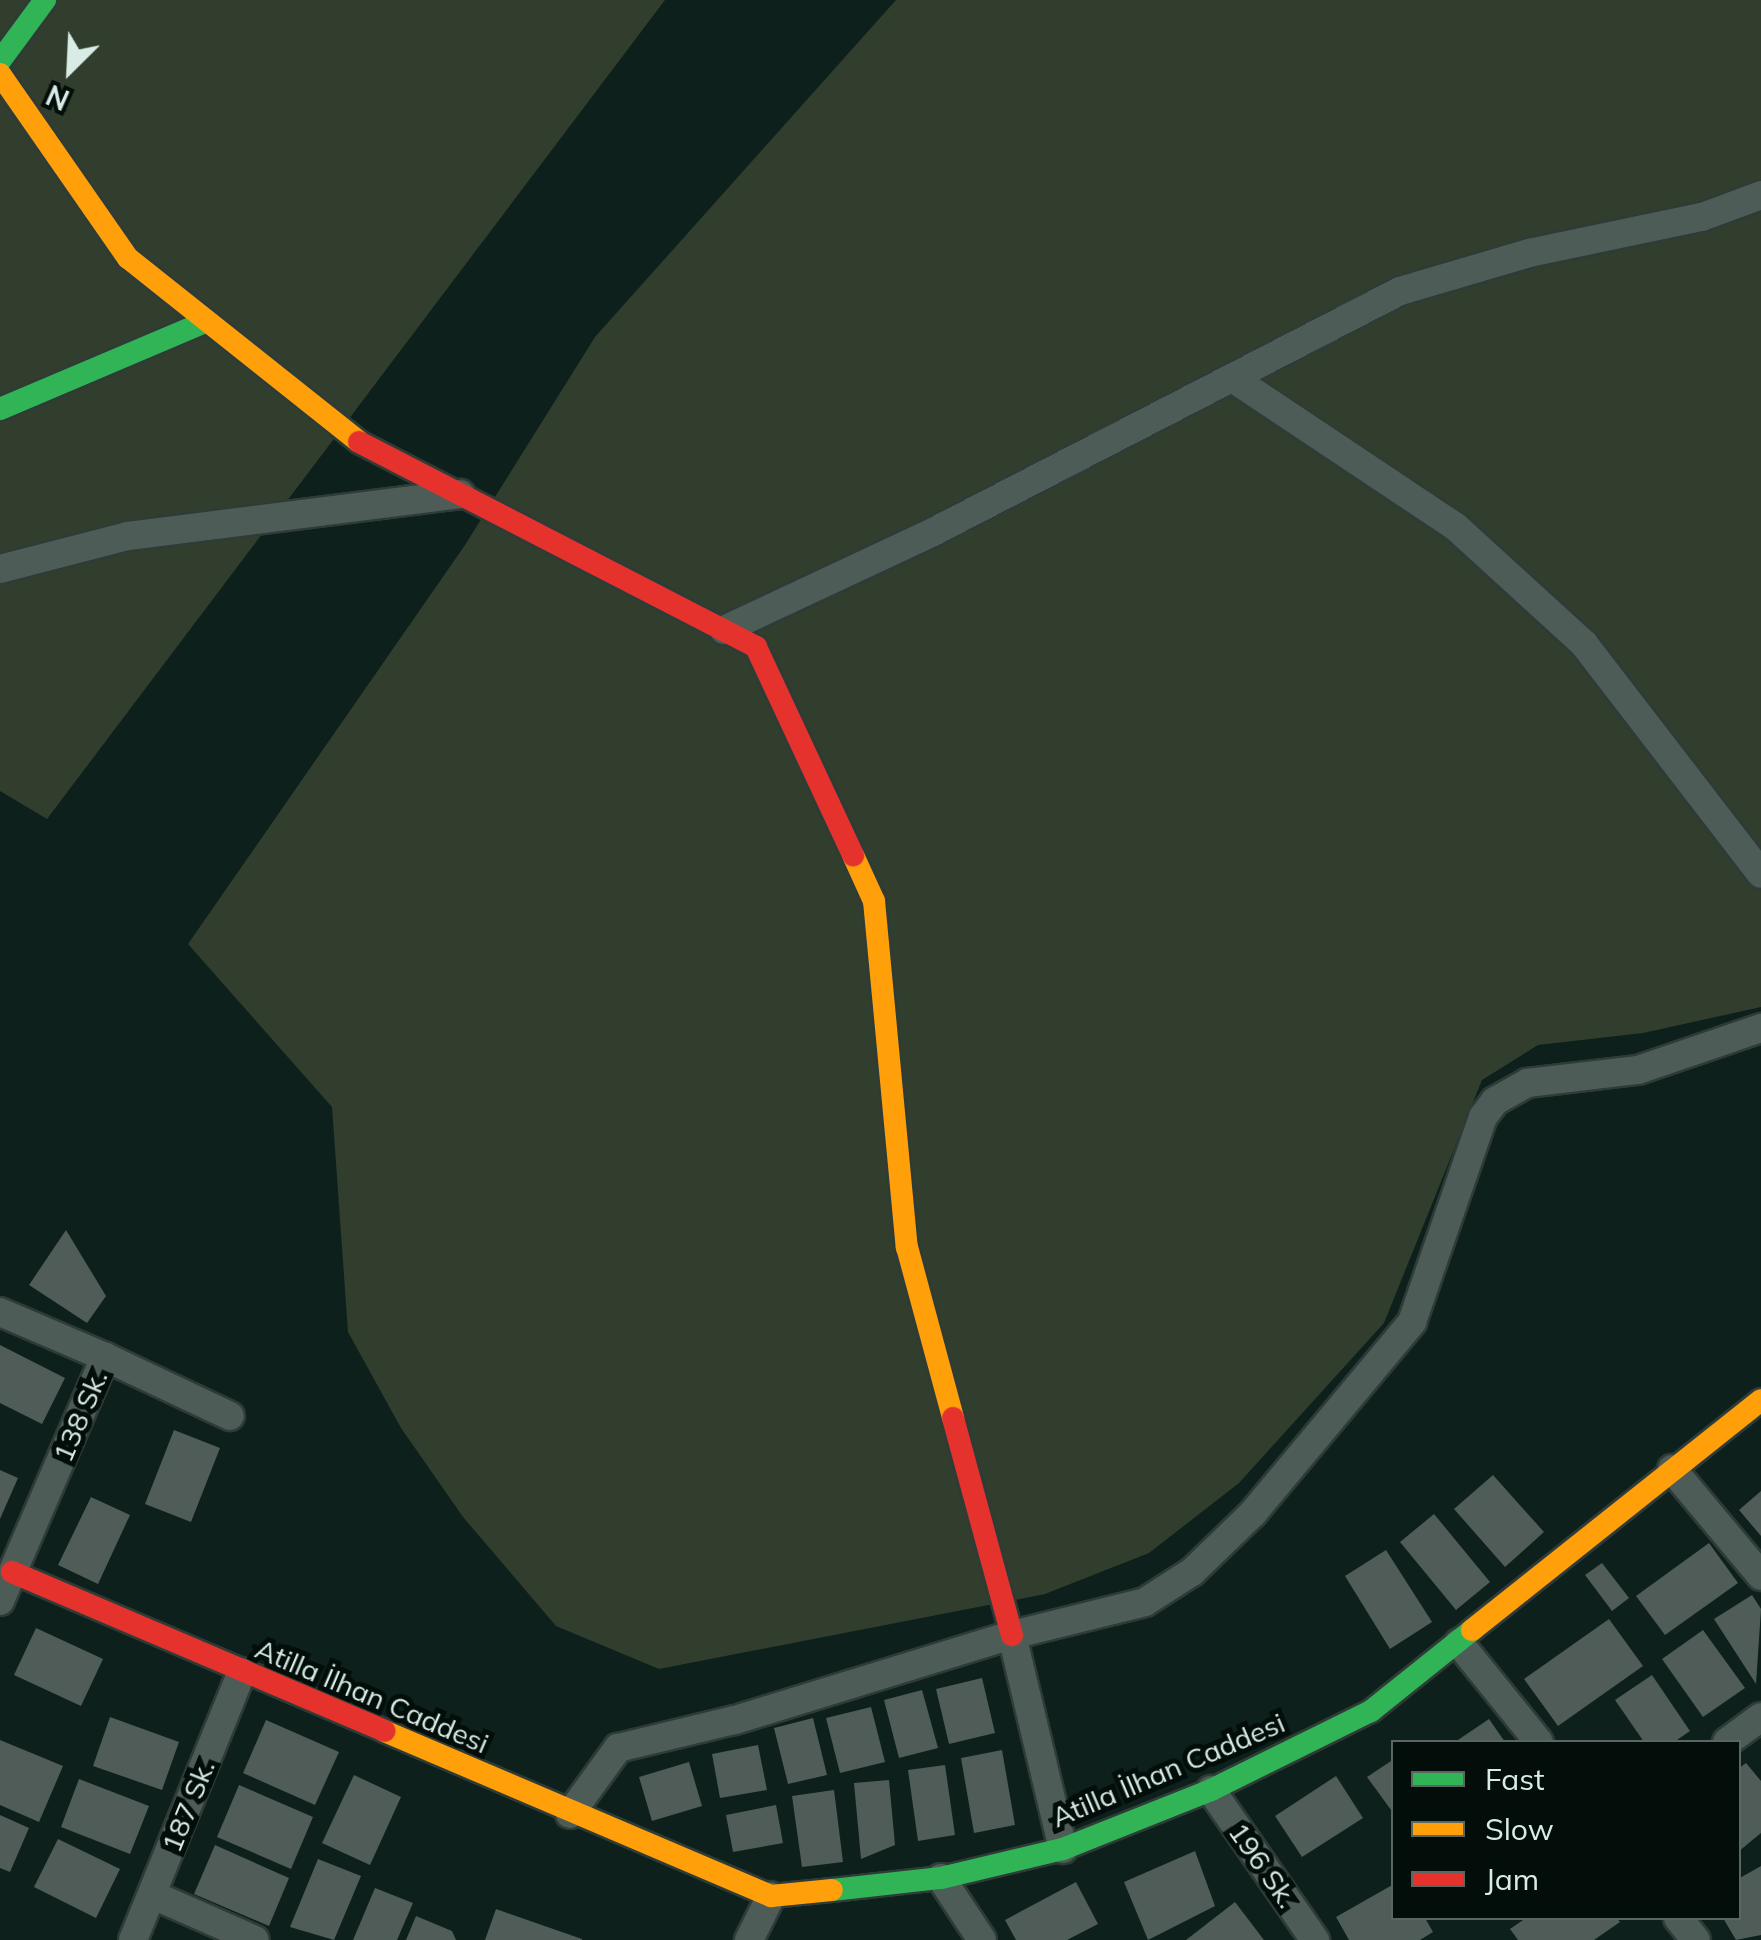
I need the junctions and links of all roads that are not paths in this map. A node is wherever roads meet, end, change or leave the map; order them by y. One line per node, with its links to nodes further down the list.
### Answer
1 (45, 0): 2 (street)
2 (0, 61)
3 (0, 74): 5 (street)
4 (1761, 194): 6 (street)
5 (208, 321): 7 (street); 8 (street)
6 (1234, 379): 10 (street); 11 (street)
7 (0, 409)
8 (460, 494): 9 (street); 10 (street)
9 (0, 569)
10 (724, 630): 21 (street)
11 (1761, 874)
12 (1761, 1028): 21 (street)
13 (0, 1312): 14 (street)
14 (105, 1356): 16 (street, 138 Sk.); 18 (street, 138 Sk.)
15 (1761, 1400): 17 (street, Atilla İlhan Caddesi)
16 (230, 1416)
17 (1672, 1469): 19 (street); 22 (street, Atilla İlhan Caddesi)
18 (12, 1572): 20 (street, 138 Sk.); 23 (street, Atilla İlhan Caddesi)
19 (1761, 1576)
20 (0, 1601)
21 (1012, 1636): 28 (street); 29 (street)
22 (1459, 1643): 25 (street); 27 (street, Atilla İlhan Caddesi)
23 (242, 1672): 28 (street, Atilla İlhan Caddesi); 31 (street, 187 Sk.)
24 (1761, 1717): 26 (street)
25 (1537, 1740)
26 (1729, 1740)
27 (1211, 1790): 29 (street, Atilla İlhan Caddesi); 38 (street, 196 Sk.)
28 (570, 1814): 32 (street, Atilla İlhan Caddesi)
29 (1062, 1849): 30 (street, Atilla İlhan Caddesi)
30 (940, 1878): 32 (street, Atilla İlhan Caddesi); 37 (street)
31 (153, 1895): 34 (street, 187 Sk.); 35 (street)
32 (770, 1896): 36 (street)
33 (1680, 1920): 39 (street)
34 (134, 1940)
35 (255, 1940)
36 (750, 1940)
37 (982, 1940)
38 (1315, 1940)
39 (1696, 1940)

